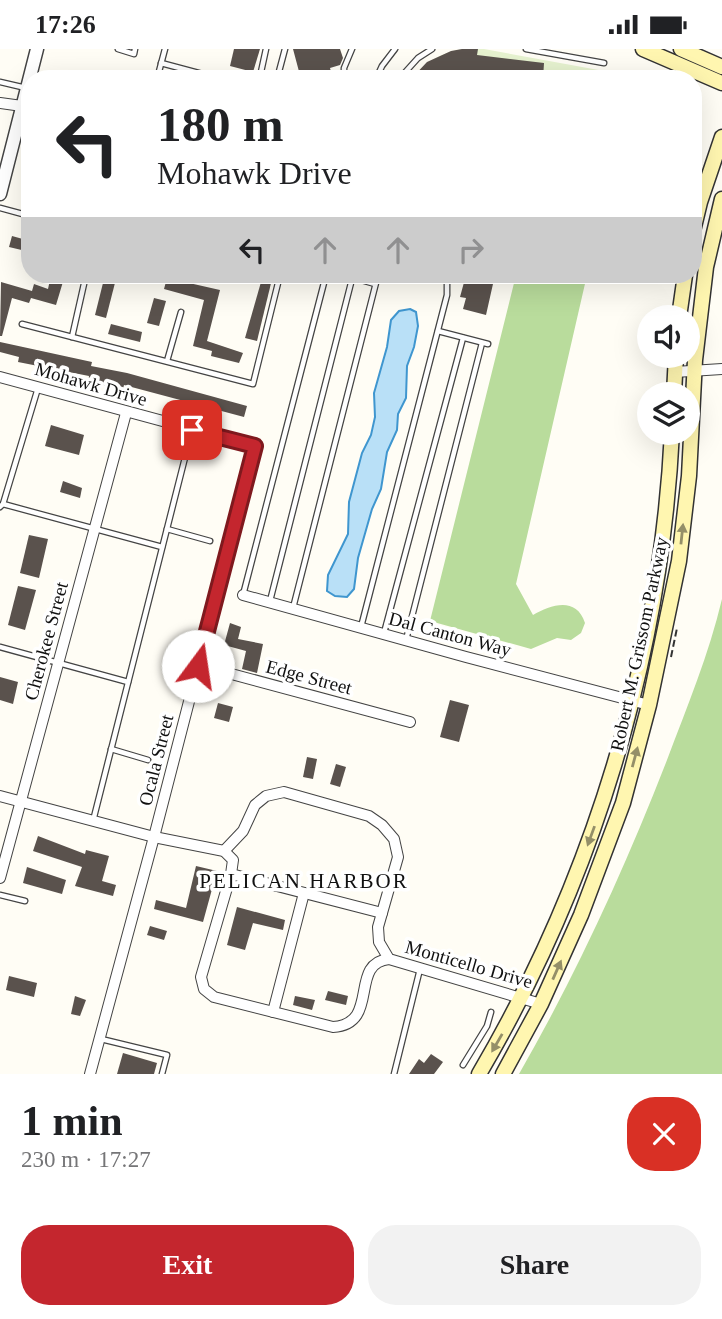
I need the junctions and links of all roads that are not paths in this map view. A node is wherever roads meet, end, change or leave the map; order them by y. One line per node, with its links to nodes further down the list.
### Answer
1 (37, 49): 17 (street)
2 (118, 49): 3 (lane)
3 (135, 49)
4 (165, 49): 14 (lane)
5 (266, 49): 20 (lane)
6 (285, 49): 21 (lane)
7 (352, 49): 22 (lane)
8 (396, 49): 23 (lane)
9 (432, 49): 24 (lane)
10 (526, 49): 13 (lane)
11 (643, 49): 25 (main road)
12 (681, 49): 16 (main road)
13 (542, 50): 15 (lane)
14 (161, 63): 18 (lane); 19 (lane)
15 (604, 64)
16 (722, 67)
17 (31, 70)
18 (159, 70)
19 (187, 70)
20 (261, 70)
21 (279, 70)
22 (344, 70)
23 (380, 70)
24 (407, 70)
25 (692, 70)
26 (702, 74): 28 (main road)
27 (0, 82): 29 (lane)
28 (722, 83)
29 (21, 87)
30 (0, 103): 31 (street)
31 (21, 106)
32 (21, 110): 34 (street)
33 (722, 137): 35 (main road)
34 (0, 194)
35 (702, 196)
36 (722, 199): 54 (main road, Robert M. Grissom Parkway)
37 (0, 208): 38 (lane)
38 (21, 214)
39 (84, 284): 50 (lane)
40 (278, 284): 52 (lane)
41 (324, 284): 69 (lane)
42 (351, 284): 70 (lane)
43 (375, 284): 71 (lane)
44 (447, 284): 49 (lane)
45 (684, 284): 46 (main road)
46 (681, 305)
47 (181, 312): 52 (lane)
48 (22, 324): 50 (lane)
49 (438, 331): 51 (lane); 72 (lane)
50 (72, 337): 52 (lane)
51 (463, 338): 73 (lane); 74 (lane)
52 (167, 361)
53 (675, 368): 56 (main road)
54 (694, 369): 55 (street); 56 (street); 80 (main road, Robert M. Grissom Parkway, one-way to 54)
55 (722, 369)
56 (675, 372): 58 (main road)
57 (0, 377): 59 (street, Mohawk Drive)
58 (675, 382)
59 (38, 387): 60 (street, Mohawk Drive); 64 (lane)
60 (126, 413): 61 (street, Mohawk Drive); 65 (street, Cherokee Street)
61 (192, 430): 63 (street, Mohawk Drive); 66 (lane)
62 (671, 445): 79 (main road, Robert M. Grissom Parkway)
63 (255, 446): 77 (street, Ocala Street)
64 (1, 505): 65 (lane)
65 (95, 528): 68 (lane); 76 (street, Cherokee Street)
66 (167, 529): 67 (lane); 68 (lane)
67 (209, 541)
68 (162, 547): 78 (lane)
69 (243, 595): 70 (street, Dal Canton Way)
70 (269, 602): 71 (street, Dal Canton Way)
71 (293, 609): 72 (street, Dal Canton Way)
72 (361, 628): 73 (street, Dal Canton Way)
73 (383, 634): 74 (street, Dal Canton Way)
74 (406, 641): 79 (street, Dal Canton Way)
75 (0, 646): 76 (lane)
76 (58, 664): 78 (lane); 85 (street, Cherokee Street)
77 (198, 666): 81 (street, Edge Street); 87 (street, Ocala Street)
78 (128, 682): 82 (lane)
79 (632, 701): 80 (street, Dal Canton Way); 97 (main road, Robert M. Grissom Parkway, one-way to 97)
80 (649, 705): 98 (main road, Robert M. Grissom Parkway, one-way to 80)
81 (410, 722)
82 (111, 749): 83 (lane); 86 (lane)
83 (148, 760)
84 (0, 796): 85 (street, Ocala Street)
85 (20, 803): 86 (street, Ocala Street); 90 (street, Cherokee Street)
86 (93, 821): 87 (street, Ocala Street)
87 (154, 837): 88 (street); 101 (street, Ocala Street)
88 (224, 851): 89 (street); 94 (street, Monticello Drive)
89 (231, 874): 91 (street); 99 (street)
90 (0, 878)
91 (304, 893): 94 (street); 99 (street)
92 (0, 895): 93 (lane)
93 (25, 901)
94 (382, 913): 95 (street, Monticello Drive)
95 (389, 959): 96 (street, Monticello Drive); 99 (street)
96 (421, 968): 97 (street, Monticello Drive); 105 (lane)
97 (523, 998): 98 (street, Monticello Drive); 106 (main road, Robert M. Grissom Parkway, one-way to 106)
98 (541, 1004): 107 (main road, Robert M. Grissom Parkway)
99 (273, 1012)
100 (491, 1012): 102 (lane)
101 (100, 1038): 103 (street, Ocala Street); 104 (lane)
102 (463, 1065)
103 (90, 1074)
104 (162, 1074)
105 (394, 1074)
106 (479, 1074)
107 (503, 1074)

